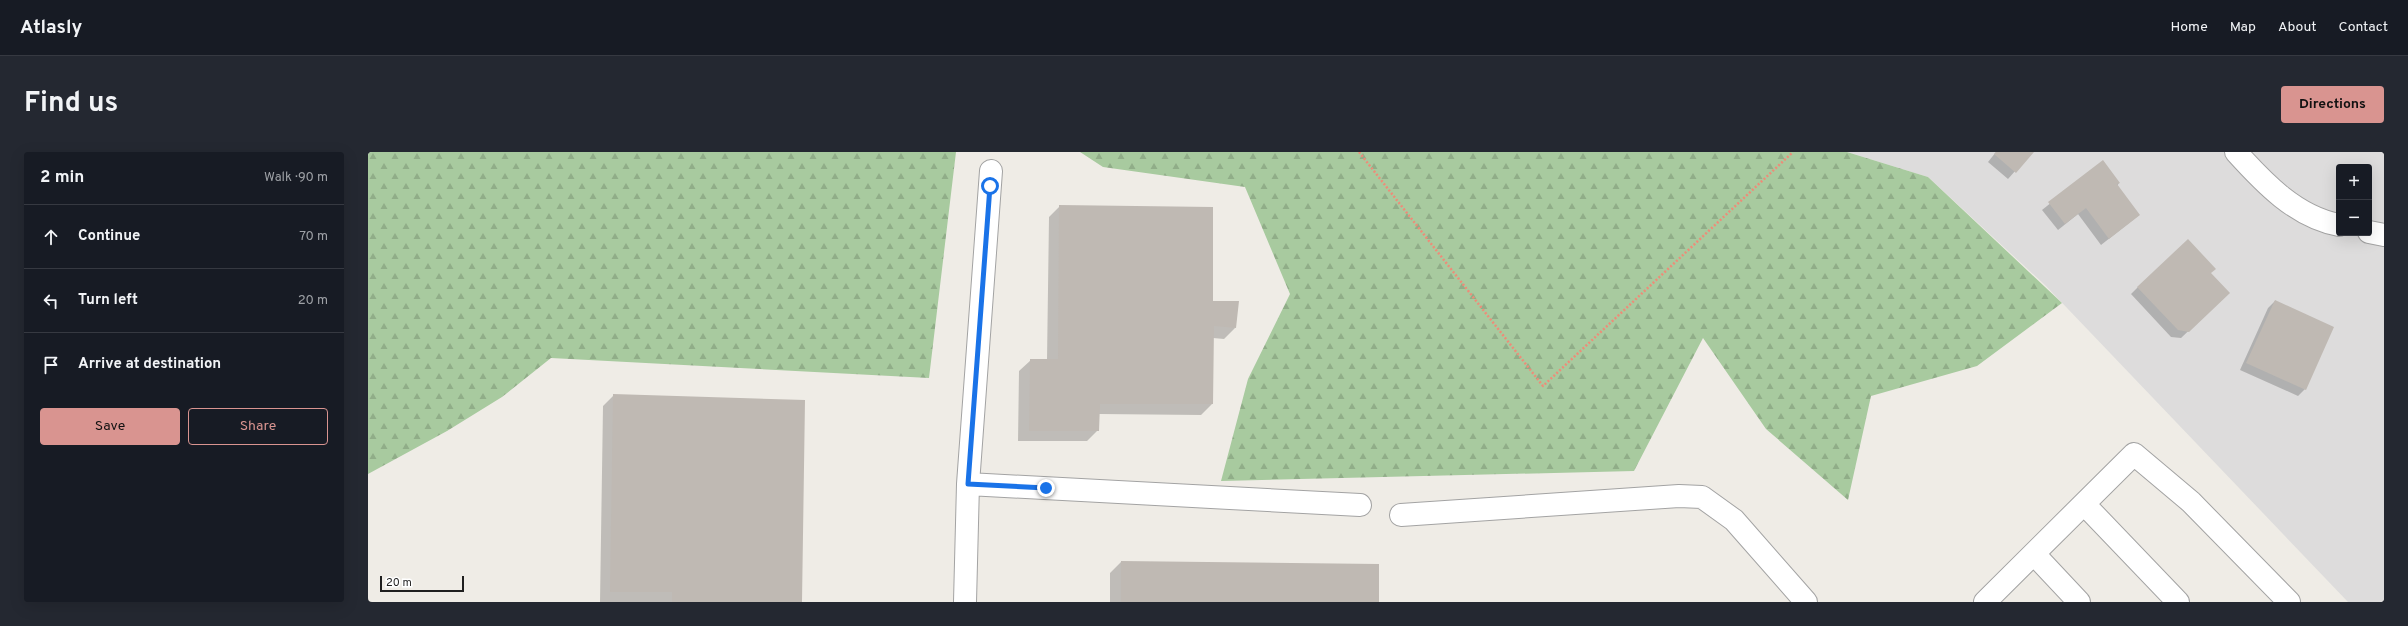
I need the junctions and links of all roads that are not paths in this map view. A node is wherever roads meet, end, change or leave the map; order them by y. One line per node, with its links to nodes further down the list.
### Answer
1 (2236, 152): 3 (street)
2 (991, 170): 6 (street)
3 (2336, 224)
4 (2372, 233): 5 (street)
5 (2384, 235)
6 (968, 484): 8 (street); 11 (street)
7 (2084, 504): 10 (street); 15 (street); 16 (street)
8 (1360, 505)
9 (1402, 515): 12 (street)
10 (2034, 554): 13 (street); 14 (street)
11 (965, 602)
12 (1806, 602)
13 (1985, 602)
14 (2080, 602)
15 (2178, 602)
16 (2289, 602)

